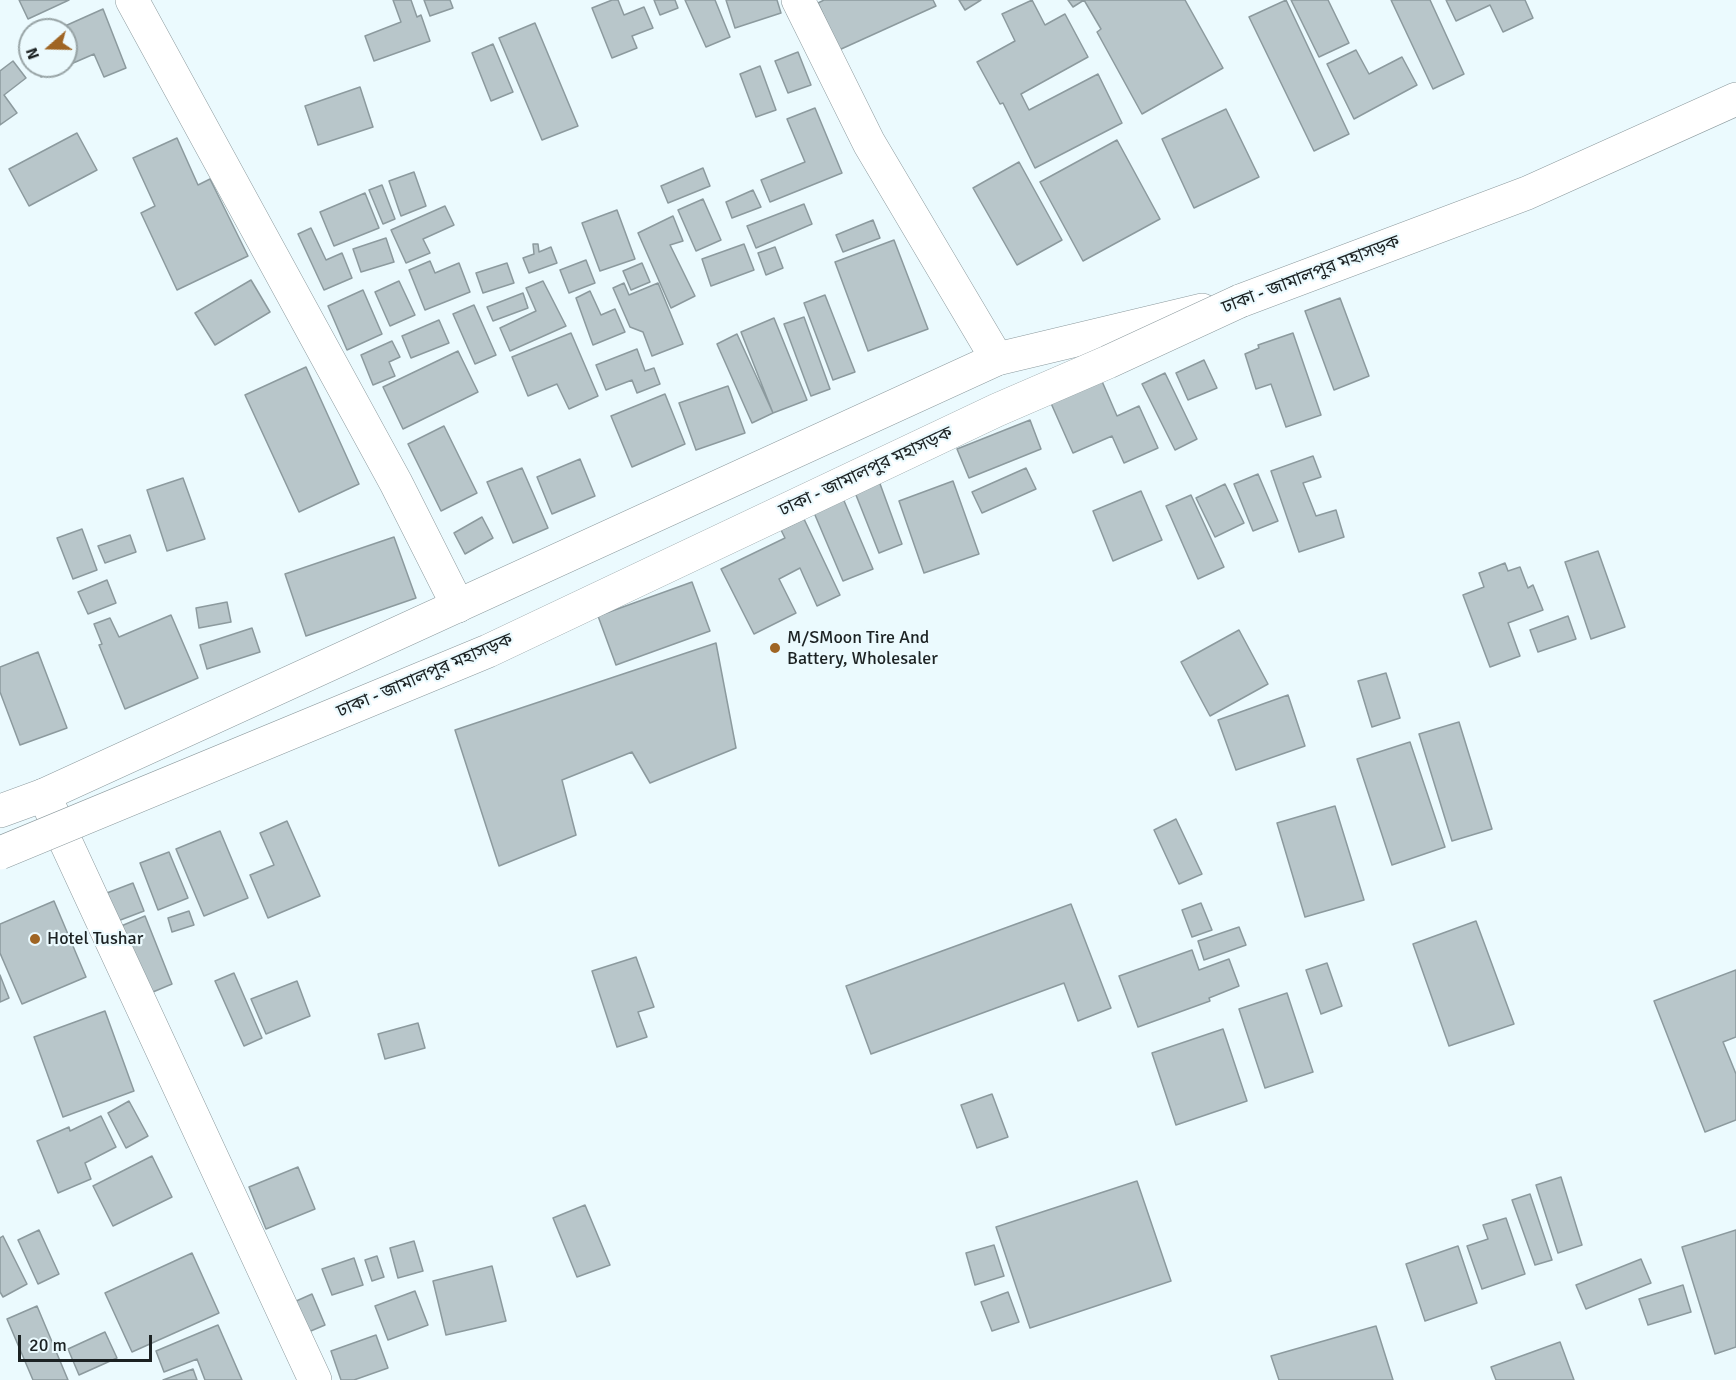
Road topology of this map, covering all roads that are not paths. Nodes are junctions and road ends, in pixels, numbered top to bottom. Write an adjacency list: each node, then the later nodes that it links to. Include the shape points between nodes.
1 (132, 0): 6 (main road, via 396,483)
2 (798, 0): 5 (main road, via 869,143)
3 (1736, 99): 4 (main road, ঢাকা - জামালপুর মহাসড়ক, via 1527,193)
4 (1240, 301): 5 (main road); 9 (main road, ঢাকা - জামালপুর মহাসড়ক, bridge, via 997,410 488,651)
5 (997, 359): 6 (main road)
6 (458, 606): 7 (main road)
7 (44, 795): 8 (main road); 10 (main road)
8 (0, 811)
9 (0, 853)
10 (315, 1380)

